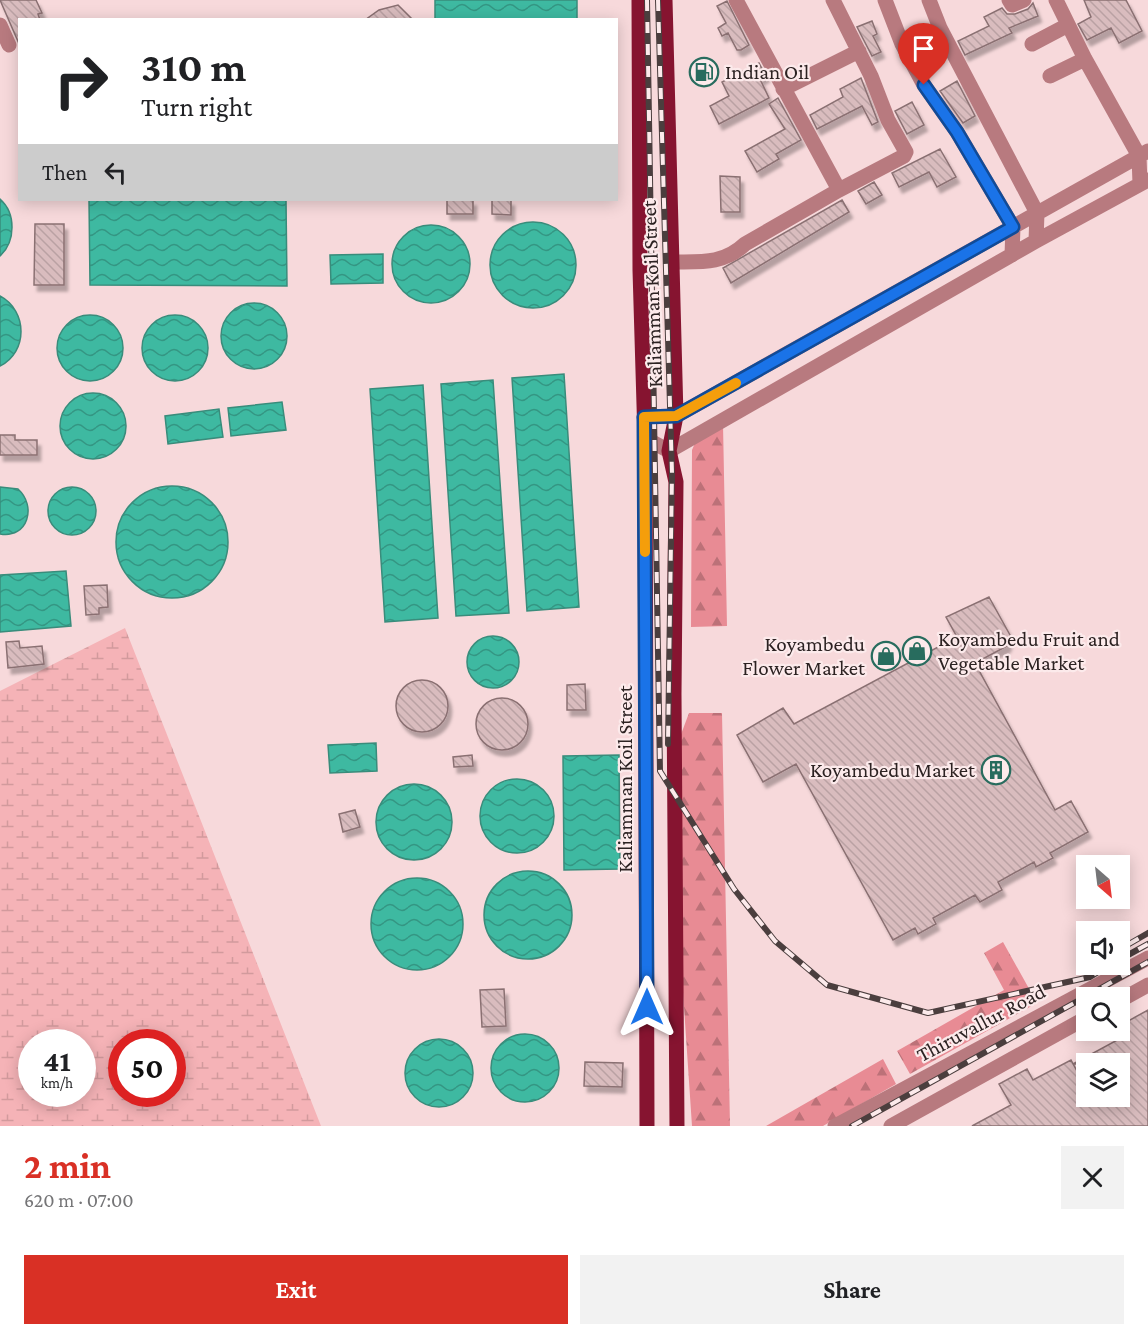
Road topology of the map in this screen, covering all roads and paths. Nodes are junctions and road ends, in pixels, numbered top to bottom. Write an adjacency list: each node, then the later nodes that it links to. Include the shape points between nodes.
1 (639, 0): 27 (main road, Kaliamman Koil Street)
2 (665, 0): 25 (main road, Kaliamman Koil Street)
3 (736, 0): 17 (street)
4 (833, 0): 14 (street)
5 (885, 0): 22 (street, via 924,85 957,132)
6 (928, 0): 21 (street)
7 (1009, 0): 8 (street, via 1012,5)
8 (1024, 0)
9 (1056, 0): 11 (street)
10 (0, 25): 13 (street)
11 (1068, 25): 12 (street); 15 (street)
12 (1032, 44)
13 (9, 45)
14 (859, 51): 17 (street); 20 (street, via 906,152)
15 (1084, 59): 16 (street); 18 (street)
16 (1050, 76)
17 (783, 89): 20 (street)
18 (1144, 153): 19 (street); 21 (street)
19 (1144, 182): 23 (street)
20 (839, 190): 25 (street, via 736,252 712,262)
21 (1037, 213): 22 (street); 23 (street)
22 (1013, 227): 24 (street); 26 (street)
23 (1036, 241): 24 (street)
24 (1012, 255): 29 (street)
25 (674, 262): 26 (main road, Kaliamman Koil Street)
26 (676, 416): 27 (street); 29 (main road, Kaliamman Koil Street)
27 (644, 417): 28 (main road, Kaliamman Koil Street)
28 (645, 438): 29 (street); 34 (main road, Kaliamman Koil Street)
29 (669, 451): 35 (main road, Kaliamman Koil Street, via 676,482)
30 (1148, 958): 36 (street, Thiruvallur Road)
31 (1148, 985): 32 (street)
32 (1130, 995)
33 (1076, 1024): 37 (street)
34 (647, 1126)
35 (677, 1126)
36 (835, 1126)
37 (891, 1126)

